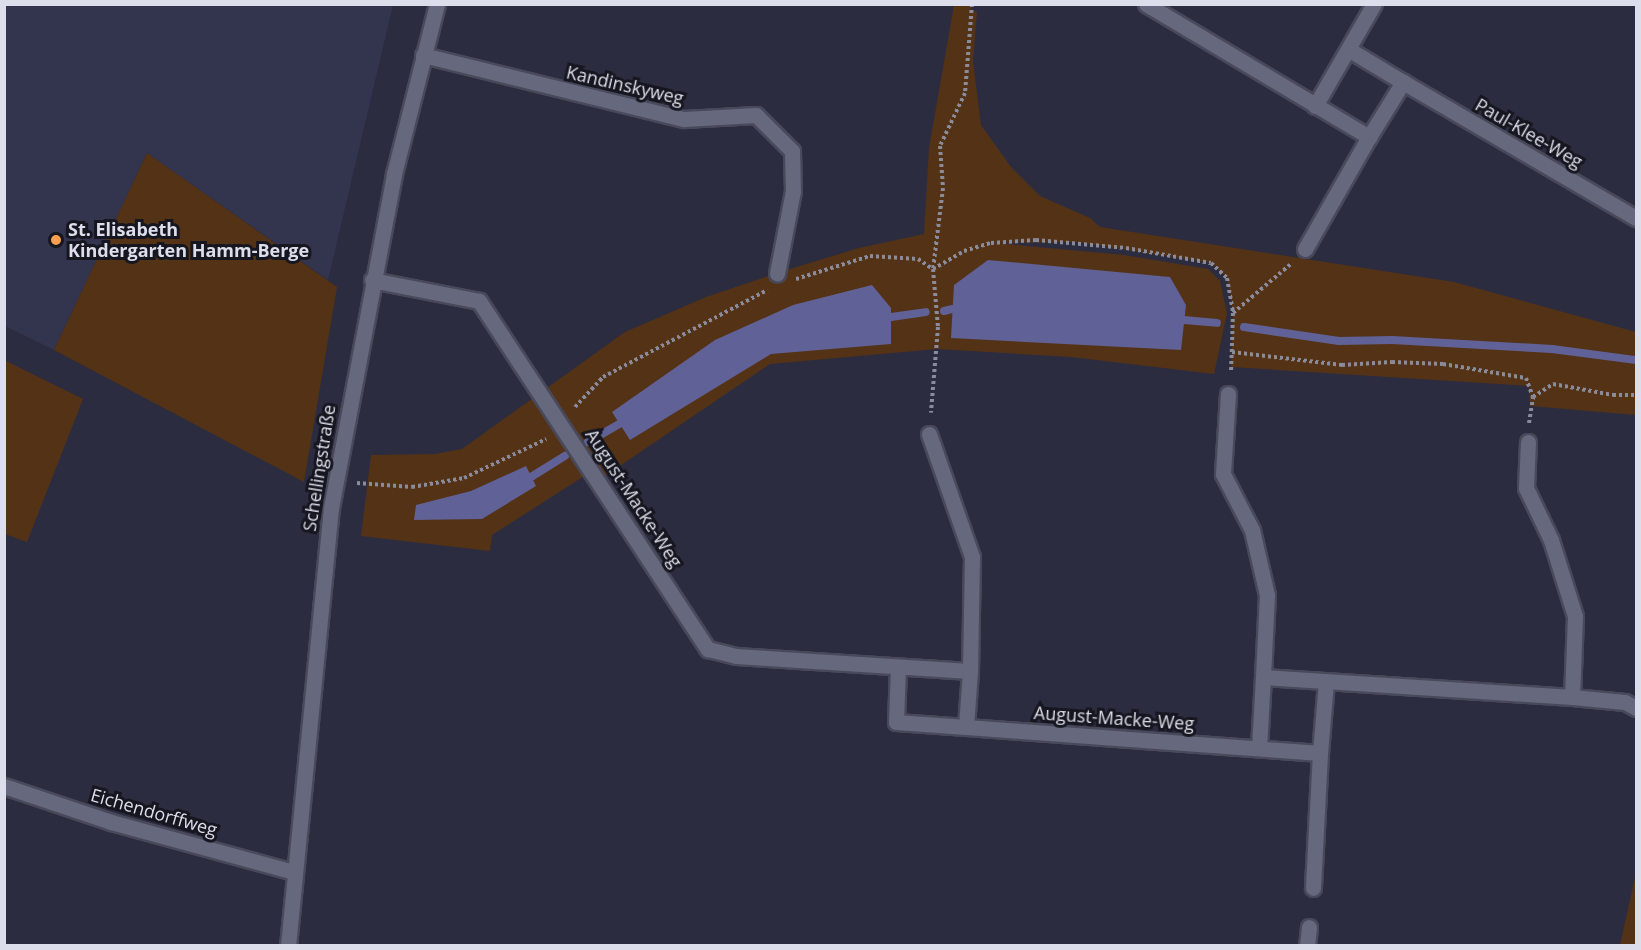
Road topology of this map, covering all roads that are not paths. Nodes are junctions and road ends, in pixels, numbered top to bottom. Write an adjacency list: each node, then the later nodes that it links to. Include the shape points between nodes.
1 (437, 4): 5 (street, Schellingstraße)
2 (1146, 4): 7 (street)
3 (1374, 4): 4 (street)
4 (1348, 49): 6 (street, Paul-Klee-Weg); 7 (street)
5 (423, 55): 11 (street, Schellingstraße); 12 (street, Kandinskyweg, via 684,119 756,115 792,151 793,191)
6 (1402, 82): 8 (street); 9 (street, Paul-Klee-Weg)
7 (1315, 106): 8 (street)
8 (1369, 137): 10 (street)
9 (1636, 218)
10 (1305, 249)
11 (372, 280): 16 (street, August-Macke-Weg, via 479,301 708,649 736,656); 26 (street, Schellingstraße, via 320,592)
12 (781, 280)
13 (1228, 394): 18 (street, via 1223,474 1252,530 1267,595)
14 (929, 434): 17 (street, via 972,557)
15 (1528, 442): 20 (street, via 1526,488 1551,540 1575,616)
16 (898, 667): 17 (street, August-Macke-Weg); 22 (street, August-Macke-Weg, via 896,722)
17 (970, 671): 22 (street)
18 (1263, 677): 19 (street); 23 (street)
19 (1326, 681): 20 (street); 24 (street)
20 (1572, 697): 21 (street, via 1625,702)
21 (1636, 708)
22 (966, 727): 23 (street, August-Macke-Weg)
23 (1259, 748): 24 (street, August-Macke-Weg)
24 (1320, 753): 27 (street)
25 (4, 786): 26 (street, Eichendorffweg, via 111,822)
26 (294, 872): 29 (street, Schellingstraße)
27 (1313, 888)
28 (1309, 927): 30 (street)
29 (288, 945)
30 (1307, 945)

